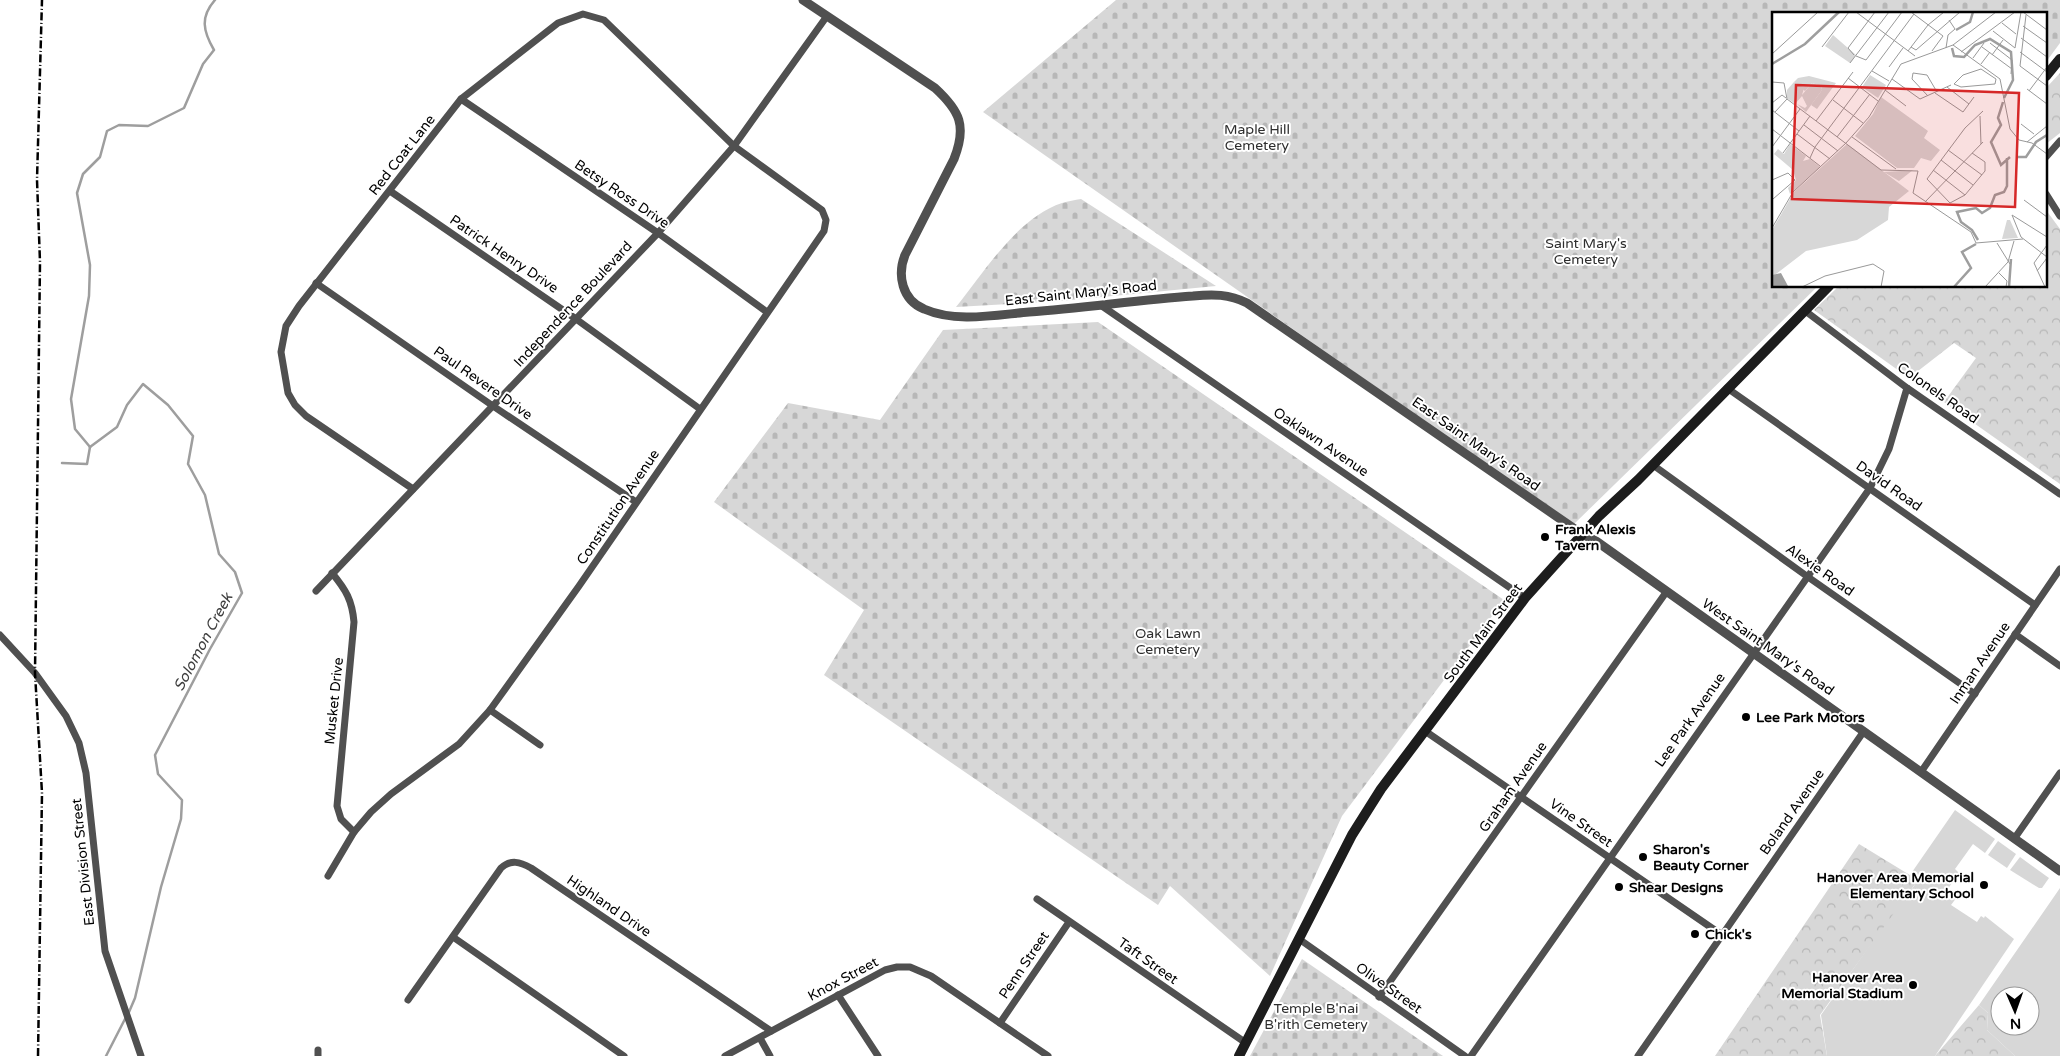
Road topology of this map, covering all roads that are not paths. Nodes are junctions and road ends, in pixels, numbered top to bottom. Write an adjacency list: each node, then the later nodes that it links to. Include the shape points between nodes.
1 (804, 0): 2 (street, East Saint Mary's Road)
2 (827, 16): 7 (street, Independence Boulevard); 15 (street, East Saint Mary's Road, via 935,88 960,117 959,146 954,159 900,268 908,299 922,309 944,316)
3 (2060, 59): 4 (main road)
4 (2048, 74)
5 (461, 99): 7 (street, Red Coat Lane, via 558,23 582,14 604,20); 9 (street, Red Coat Lane); 12 (street, Betsy Ross Drive)
6 (2060, 141): 8 (street)
7 (734, 146): 12 (street, Independence Boulevard); 17 (street, Constitution Avenue, via 822,210 826,220 824,231)
8 (2048, 155)
9 (390, 191): 13 (street, Red Coat Lane); 18 (street, Patrick Henry Drive)
10 (2048, 197): 11 (street)
11 (2060, 216)
12 (658, 232): 17 (street, Betsy Ross Drive); 18 (street, Independence Boulevard)
13 (316, 283): 21 (street, Paul Revere Drive); 25 (street, Red Coat Lane, via 286,326 282,338 281,352 288,393 306,416)
14 (1827, 288): 16 (main road, South Main Street)
15 (1102, 306): 28 (street, East Saint Mary's Road, via 1214,294 1238,298); 34 (street, Oaklawn Avenue)
16 (1804, 310): 19 (main road, South Main Street); 20 (street, Colonels Road)
17 (768, 312): 22 (street, Constitution Avenue)
18 (576, 318): 21 (street, Independence Boulevard); 22 (street, Patrick Henry Drive)
19 (1727, 388): 23 (main road, South Main Street); 24 (street, David Road)
20 (1907, 388): 24 (street, Lee Park Avenue, via 1898,422); 26 (street, Colonels Road)
21 (493, 406): 25 (street, Independence Boulevard); 27 (street, Paul Revere Drive)
22 (700, 409): 27 (street, Constitution Avenue)
23 (1653, 465): 28 (main road, South Main Street); 31 (street, Alexie Road)
24 (1870, 488): 31 (street, Lee Park Avenue); 35 (street, David Road)
25 (413, 489): 30 (street, Independence Boulevard)
26 (2060, 494)
27 (636, 502): 41 (street, Constitution Avenue)
28 (1582, 534): 33 (street, West Saint Mary's Road); 34 (main road, South Main Street)
29 (2060, 569): 35 (street, Inman Avenue)
30 (332, 573): 32 (street, Independence Boulevard); 48 (street, Musket Drive, via 352,604 354,622 337,806 341,819)
31 (1808, 577): 38 (street, Lee Park Avenue); 40 (street, Alexie Road)
32 (316, 591)
33 (1666, 591): 38 (street, West Saint Mary's Road); 47 (street, Graham Avenue)
34 (1525, 598): 42 (main road, South Main Street)
35 (2035, 605): 36 (street, Inman Avenue)
36 (2015, 634): 39 (street); 40 (street, Inman Avenue)
37 (0, 635): 65 (street, East Division Street, via 35,673 66,716 79,743 86,773 105,951)
38 (1752, 654): 43 (street, West Saint Mary's Road); 50 (street, Lee Park Avenue)
39 (2060, 666)
40 (1975, 694): 45 (street, Inman Avenue)
41 (490, 710): 44 (street); 48 (street, Constitution Avenue, via 459,744 391,794)
42 (1425, 731): 47 (street, Vine Street); 57 (main road, South Main Street, via 1381,789 1352,835)
43 (1864, 731): 45 (street, West Saint Mary's Road); 55 (street, Boland Avenue)
44 (540, 745)
45 (1921, 772): 49 (street, West Saint Mary's Road)
46 (2060, 773): 49 (street)
47 (1522, 797): 50 (street, Vine Street); 59 (street, Graham Avenue)
48 (354, 832): 52 (street, Constitution Avenue)
49 (2014, 839): 51 (street, West Saint Mary's Road)
50 (1610, 858): 55 (street, Vine Street); 73 (street, Lee Park Avenue)
51 (2060, 871)
52 (328, 876)
53 (1037, 899): 54 (street, Taft Street)
54 (1069, 922): 61 (street, Penn Street); 64 (street, Taft Street)
55 (1722, 935): 74 (street, Boland Avenue)
56 (453, 937): 60 (street, Highland Drive); 62 (street, Highland Drive, via 501,868 507,863 521,863); 66 (street)
57 (1299, 939): 59 (street, Olive Street); 64 (main road, South Main Street)
58 (838, 995): 61 (street, Knox Street, via 885,970 910,967 931,976); 62 (street, Knox Street); 69 (street)
59 (1379, 997): 72 (street, Olive Street)
60 (408, 1000)
61 (1000, 1024): 70 (street, Knox Street)
62 (771, 1032): 63 (street, Knox Street)
63 (760, 1038): 67 (street, Knox Street); 68 (street)
64 (1246, 1043): 71 (main road, South Main Street)
65 (141, 1056)
66 (624, 1056)
67 (725, 1056)
68 (770, 1056)
69 (878, 1056)
70 (1048, 1056)
71 (1239, 1056)
72 (1465, 1056)
73 (1472, 1056)
74 (1638, 1056)

